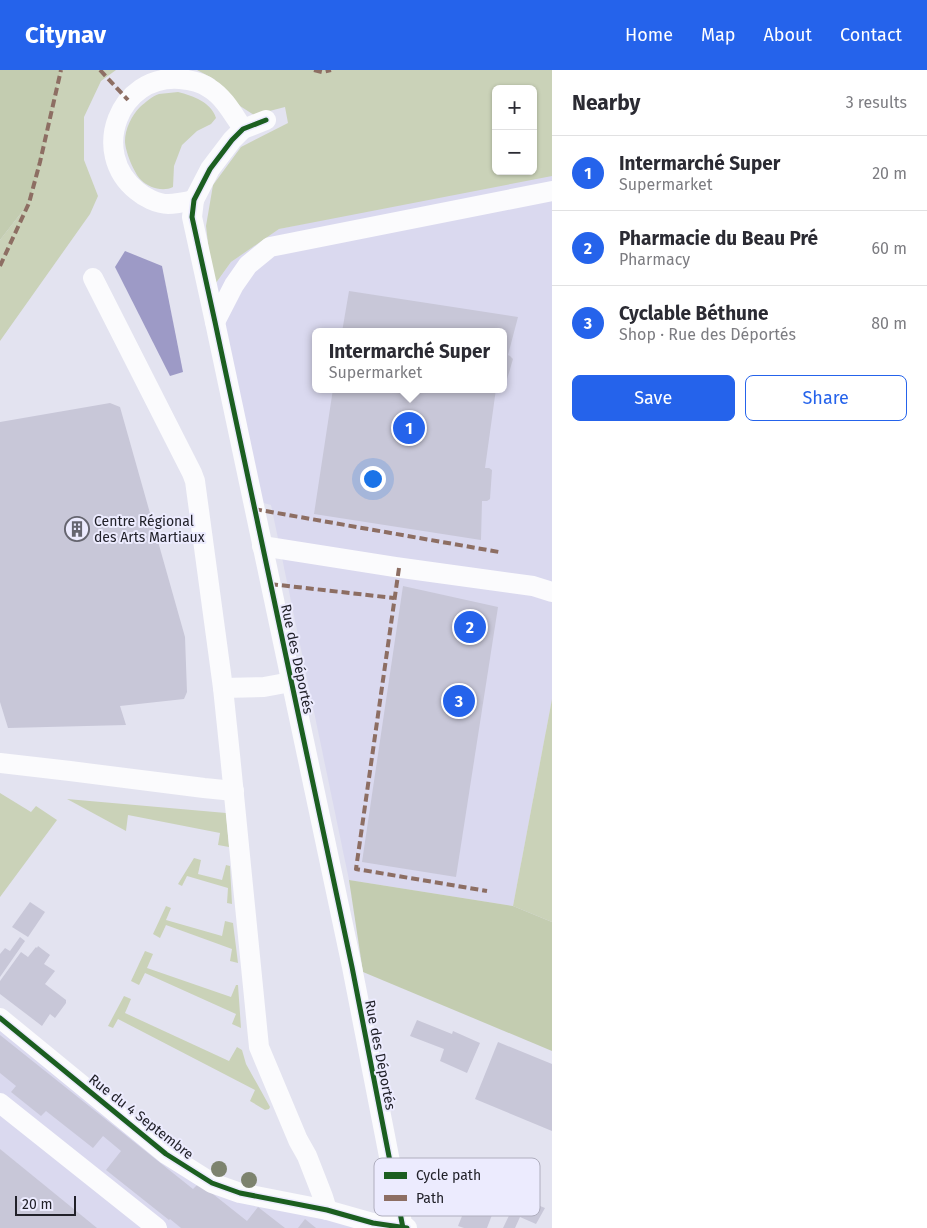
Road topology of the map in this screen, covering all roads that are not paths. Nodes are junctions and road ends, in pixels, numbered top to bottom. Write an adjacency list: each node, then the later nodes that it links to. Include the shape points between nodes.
1 (266, 120): 2 (street, Rue des Déportés)
2 (242, 129): 4 (street, Rue des Déportés, via 210,169); 4 (street, via 225,102 209,88 191,80 171,78 151,83 134,94 121,109 114,128 113,148 118,167 128,184 145,198 166,204)
3 (552, 191): 6 (street, via 270,247 248,265)
4 (194, 200): 6 (street, Rue des Déportés, via 192,217)
5 (93, 278): 10 (street, via 195,481)
6 (215, 322): 7 (street, Rue des Déportés)
7 (262, 546): 8 (street, via 533,586); 9 (street, Rue des Déportés)
8 (552, 592)
9 (291, 682): 10 (street); 15 (street, Rue des Déportés)
10 (223, 688): 12 (street)
11 (0, 763): 12 (street)
12 (234, 790): 16 (street, via 259,1048)
13 (0, 1018): 16 (street, Rue du 4 Septembre, via 166,1154 212,1183 240,1193)
14 (0, 1103): 17 (street)
15 (389, 1158)
16 (327, 1210): 18 (street, Rue du 4 Septembre)
17 (157, 1228)
18 (402, 1228): 19 (street)
19 (407, 1228)

